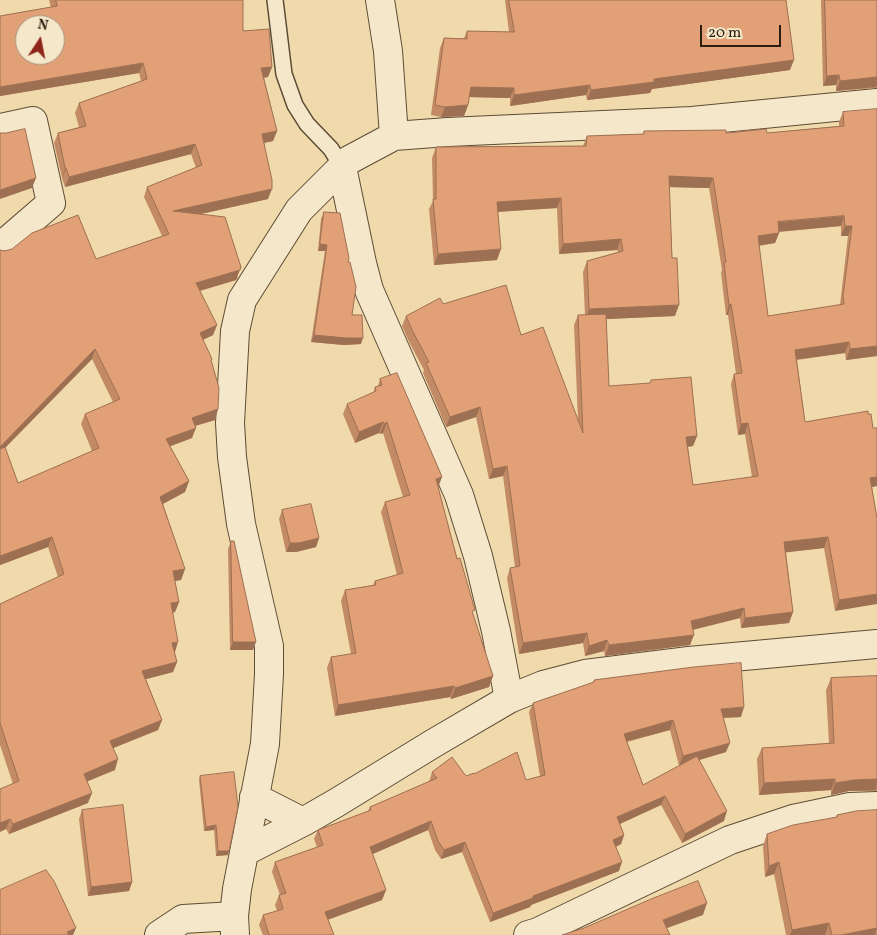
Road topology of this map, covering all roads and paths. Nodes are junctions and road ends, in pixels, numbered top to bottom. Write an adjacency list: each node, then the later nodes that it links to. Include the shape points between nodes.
1 (275, 0): 6 (lane, via 284,74 295,106)
2 (380, 0): 5 (street, via 388,51)
3 (877, 103): 5 (street, via 692,121)
4 (0, 128): 7 (street, via 34,121 51,203)
5 (394, 136): 6 (street, via 348,160)
6 (342, 167): 9 (street, via 369,290 459,495 478,556); 10 (street, via 299,210 242,300 235,331 230,423 232,457 242,524 269,646 265,744)
7 (0, 246)
8 (877, 644): 9 (street, via 584,674 543,685)
9 (509, 699): 12 (street)
10 (254, 797): 12 (street); 13 (street)
11 (877, 806): 16 (street, via 850,807 794,819 730,840)
12 (303, 822): 13 (street)
13 (244, 852): 14 (street)
14 (235, 925): 15 (street, via 183,919)
15 (159, 935)
16 (528, 935)

